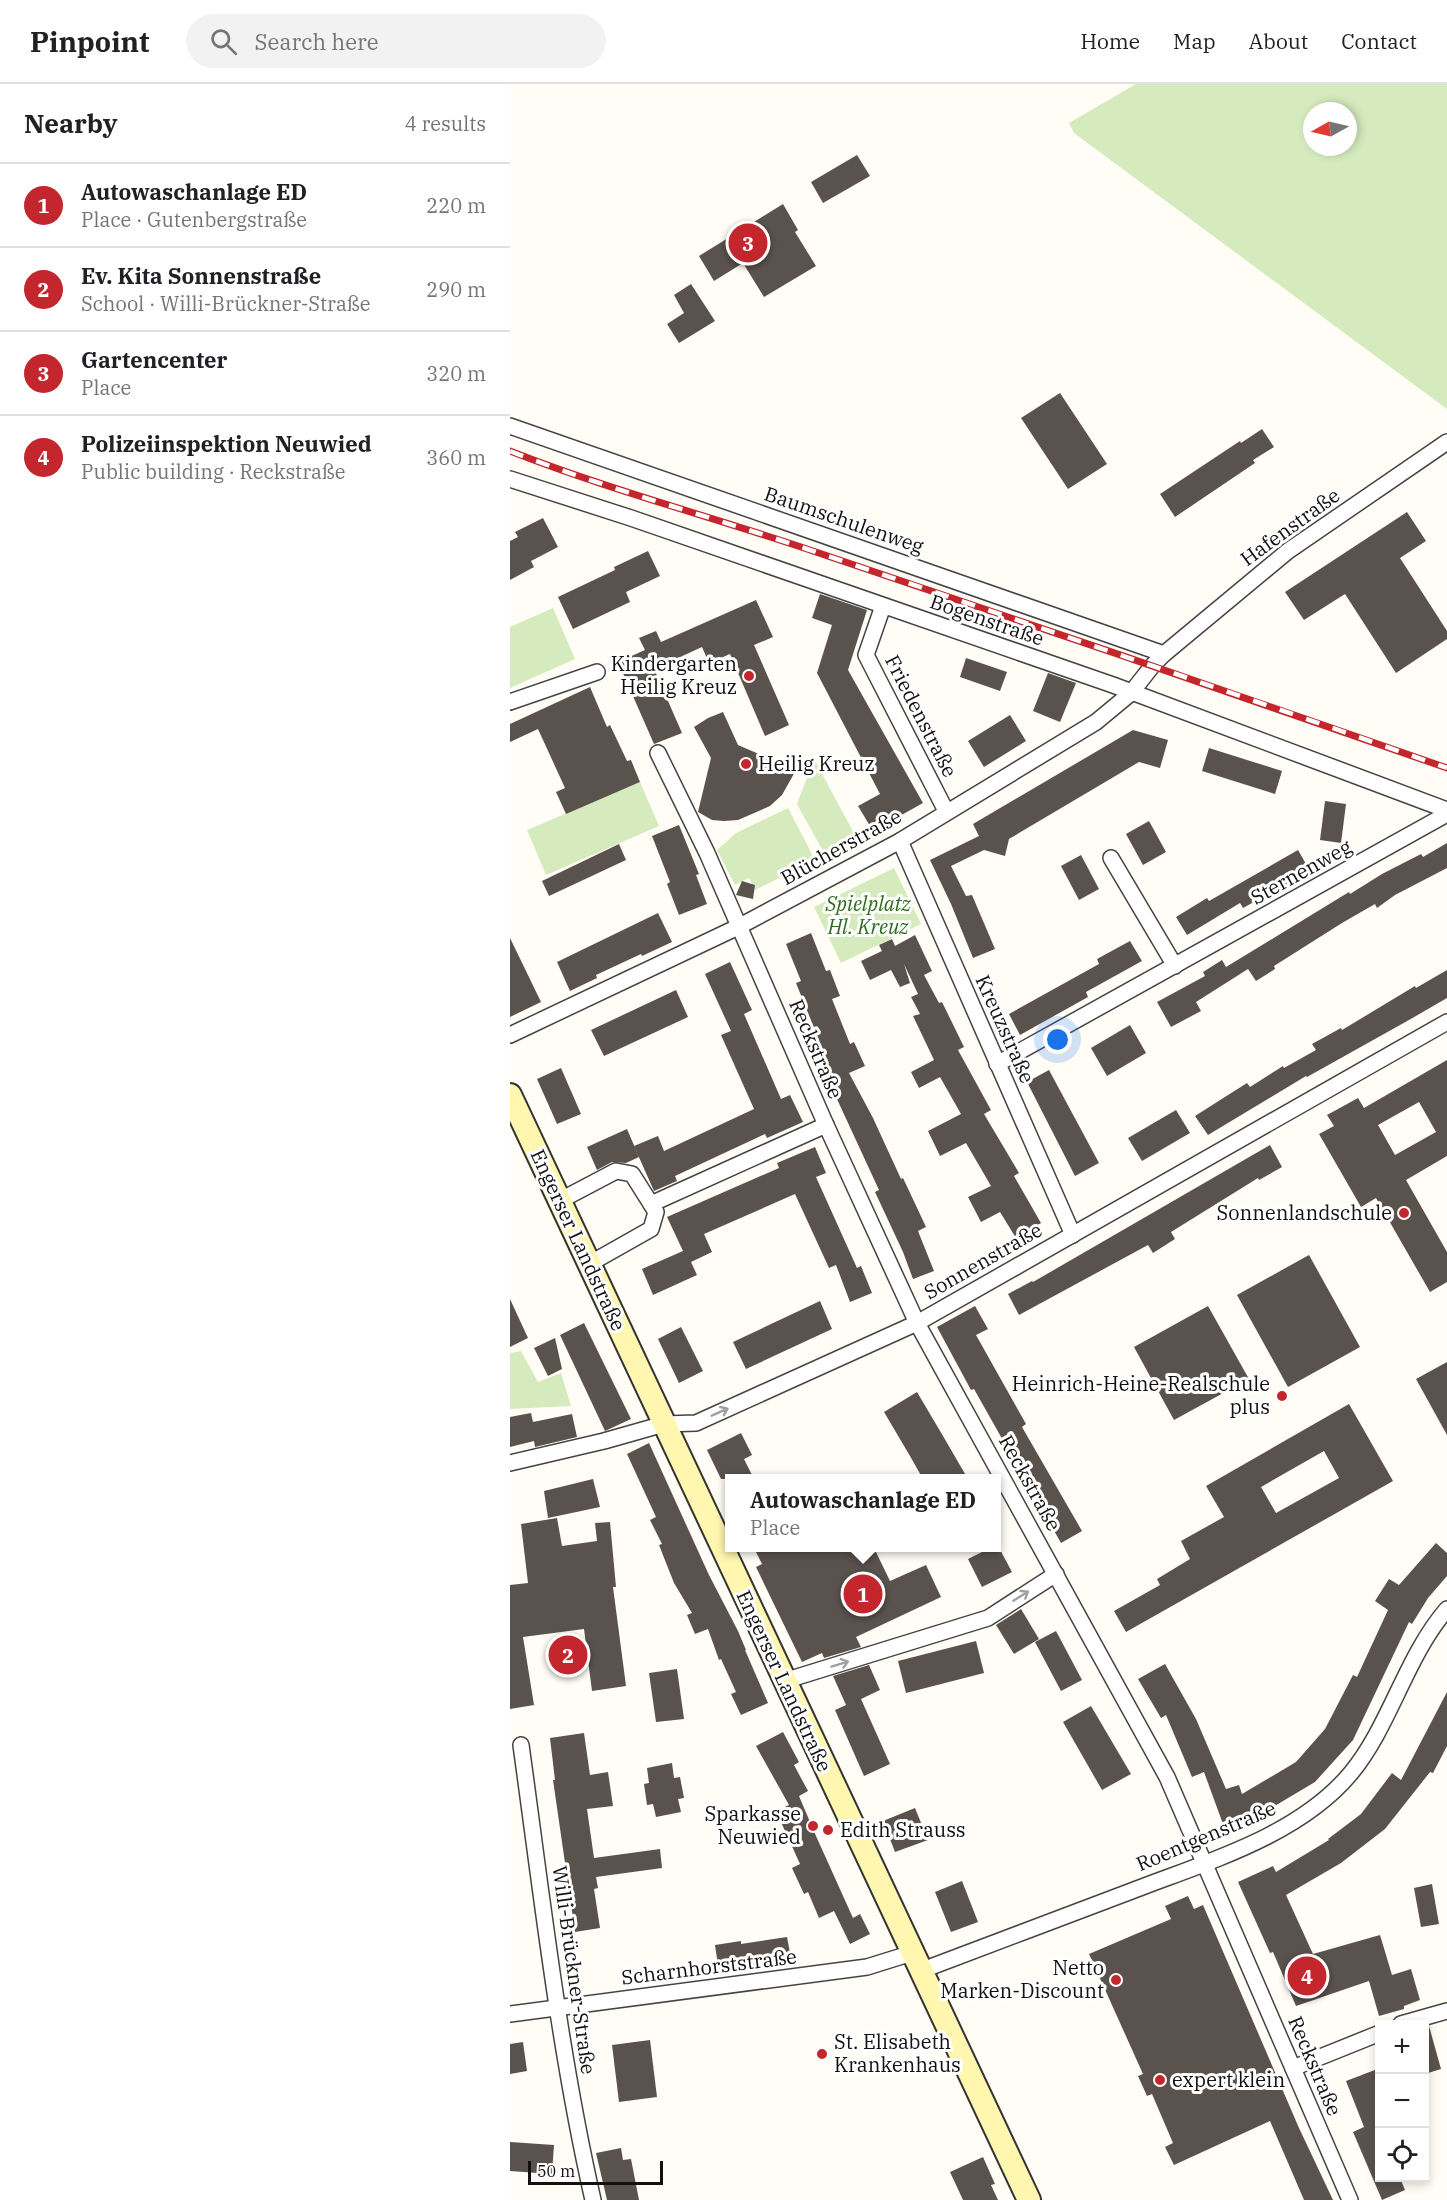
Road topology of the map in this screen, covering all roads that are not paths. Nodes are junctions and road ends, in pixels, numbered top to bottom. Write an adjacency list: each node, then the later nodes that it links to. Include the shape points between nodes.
1 (510, 426): 5 (street, Baumschulenweg)
2 (1447, 442): 5 (street, Hafenstraße, via 1288,552)
3 (510, 479): 4 (street, Bogenstraße)
4 (883, 606): 7 (street, Bogenstraße); 10 (street, Friedenstraße, via 866,655)
5 (1164, 654): 7 (street, Blücherstraße)
6 (597, 672): 8 (street)
7 (1131, 693): 10 (street, Blücherstraße, via 1096,722); 11 (street, Bogenstraße)
8 (510, 702)
9 (658, 753): 14 (street, Reckstraße)
10 (946, 811): 12 (street, Blücherstraße)
11 (1447, 812): 15 (street, Sternenweg)
12 (900, 841): 14 (street, Blücherstraße); 18 (street, Kreuzstraße)
13 (1111, 858): 15 (street)
14 (740, 926): 17 (street, Blücherstraße); 20 (street, Reckstraße)
15 (1175, 966): 18 (street, Sternenweg)
16 (1447, 1022): 23 (street, Sonnenstraße)
17 (510, 1035)
18 (997, 1064): 23 (street, Kreuzstraße)
19 (510, 1095): 21 (main road, Engerser Landstraße)
20 (826, 1125): 22 (street); 25 (street, Reckstraße)
21 (559, 1201): 22 (street, via 616,1171 632,1174); 24 (main road, Engerser Landstraße)
22 (651, 1204): 24 (street, via 656,1212 651,1229)
23 (1073, 1234): 25 (street, Sonnenstraße)
24 (589, 1263): 26 (main road, Engerser Landstraße)
25 (917, 1323): 26 (street, Sonnenstraße, one-way to 25, via 696,1423); 28 (street, Reckstraße)
26 (664, 1424): 27 (street, Sonnenstraße); 32 (main road, Engerser Landstraße)
27 (510, 1463)
28 (1001, 1474)
29 (1001, 1475): 30 (street, Reckstraße)
30 (1056, 1574): 32 (street, one-way to 30, via 988,1617); 34 (street, Reckstraße, via 1157,1756)
31 (1447, 1609): 34 (street, Roentgenstraße, via 1421,1648 1381,1729 1335,1790 1283,1828)
32 (784, 1681): 35 (main road, Engerser Landstraße)
33 (521, 1744): 36 (street, Willi-Brückner-Straße)
34 (1203, 1863): 35 (street, Roentgenstraße); 41 (street, Reckstraße)
35 (916, 1962): 36 (street, Scharnhorststraße); 43 (main road, Engerser Landstraße)
36 (556, 2007): 38 (street, Scharnhorststraße); 42 (street, Willi-Brückner-Straße)
37 (1447, 2011): 39 (street)
38 (510, 2014)
39 (1417, 2020)
40 (1375, 2035): 41 (street)
41 (1293, 2068): 44 (street, Reckstraße)
42 (593, 2200)
43 (1029, 2200)
44 (1350, 2200)

